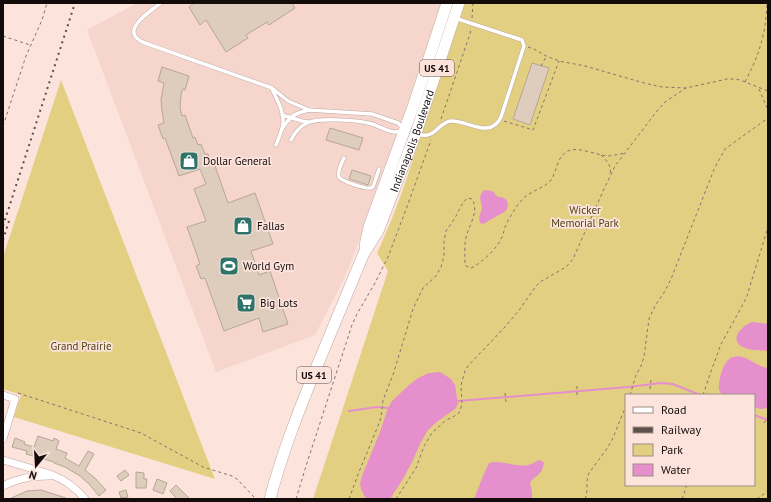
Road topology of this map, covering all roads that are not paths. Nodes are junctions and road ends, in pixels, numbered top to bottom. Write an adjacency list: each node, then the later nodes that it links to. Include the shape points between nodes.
1 (161, 3): 5 (lane, via 134,27 136,39)
2 (447, 3): 11 (highway, Indianapolis Boulevard / US 41)
3 (459, 3): 4 (highway, Indianapolis Boulevard / US 41)
4 (454, 18): 11 (highway, Indianapolis Boulevard / US 41); 11 (lane, via 522,40 524,46 500,119 493,127 483,128 448,121 430,135)
5 (272, 88): 6 (lane, via 288,101); 7 (lane)
6 (309, 110): 8 (lane); 11 (lane, via 372,114 398,123)
7 (282, 115): 8 (lane); 10 (lane)
8 (290, 118): 9 (lane); 10 (lane)
9 (310, 122): 11 (lane, via 354,120 396,132); 12 (lane, via 299,129)
10 (282, 129): 13 (lane)
11 (410, 132): 22 (highway, Indianapolis Boulevard / US 41, via 378,230 364,253 290,434)
12 (290, 140)
13 (276, 145)
14 (344, 158): 15 (lane, via 339,172 340,178 365,188 373,187)
15 (379, 169)
16 (3, 395): 17 (street, via 15,399)
17 (3, 439)
18 (3, 460): 19 (street)
19 (55, 476): 20 (street, via 21,478); 21 (street, via 69,484)
20 (3, 486)
21 (85, 499)
22 (270, 499)

